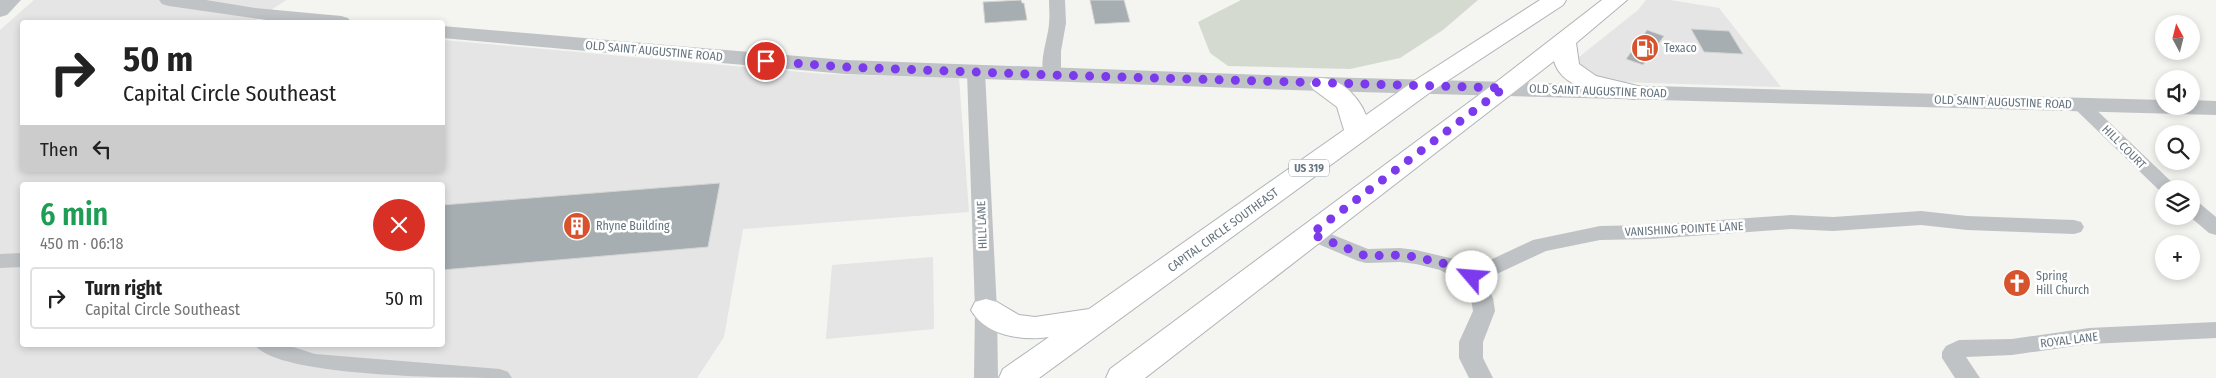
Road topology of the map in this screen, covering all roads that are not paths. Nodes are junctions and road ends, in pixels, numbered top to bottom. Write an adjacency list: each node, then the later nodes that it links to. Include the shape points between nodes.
1 (11, 0): 6 (street)
2 (169, 0): 7 (street, via 255,14)
3 (1058, 0): 11 (street)
4 (1555, 0): 13 (main road, CAPITAL CIRCLE SOUTHEAST / US 319)
5 (1616, 0): 9 (main road)
6 (0, 11)
7 (320, 20)
8 (445, 32): 10 (street, OLD SAINT AUGUSTINE ROAD, via 845,67)
9 (1564, 41): 14 (main road); 15 (main road, via 1567,66 1576,74 1596,84)
10 (976, 72): 11 (street, OLD SAINT AUGUSTINE ROAD); 27 (street, HILL LANE)
11 (1052, 75): 12 (street, OLD SAINT AUGUSTINE ROAD)
12 (1322, 84): 13 (street, OLD SAINT AUGUSTINE ROAD); 18 (main road, via 1351,105)
13 (1423, 86): 14 (street, OLD SAINT AUGUSTINE ROAD); 18 (main road, CAPITAL CIRCLE SOUTHEAST / US 319)
14 (1504, 88): 15 (street, OLD SAINT AUGUSTINE ROAD); 23 (main road)
15 (1633, 92): 16 (street, OLD SAINT AUGUSTINE ROAD)
16 (2080, 104): 17 (street, OLD SAINT AUGUSTINE ROAD); 19 (street, HILL COURT)
17 (2216, 108)
18 (1358, 133): 28 (main road, CAPITAL CIRCLE SOUTHEAST / US 319)
19 (2159, 180)
20 (2200, 215): 22 (street)
21 (2074, 227): 26 (street, VANISHING POINTE LANE, via 1922,218 1600,233 1540,244)
22 (2216, 228)
23 (1311, 234): 26 (street, via 1366,256 1416,257 1446,264); 34 (main road)
24 (20, 260): 25 (street)
25 (0, 262)
26 (1472, 277): 35 (street, via 1484,311 1471,348 1471,358)
27 (986, 310): 28 (main road, via 1012,326 1035,328); 32 (street, HILL LANE)
28 (1097, 320): 33 (main road, CAPITAL CIRCLE SOUTHEAST / US 319)
29 (2216, 330): 36 (street, ROYAL LANE, via 2090,336 2012,347 1959,349 1954,352 1954,358)
30 (271, 347): 31 (street, via 314,363)
31 (500, 378)
32 (986, 378)
33 (1015, 378)
34 (1122, 378)
35 (1481, 378)
36 (1968, 378)

